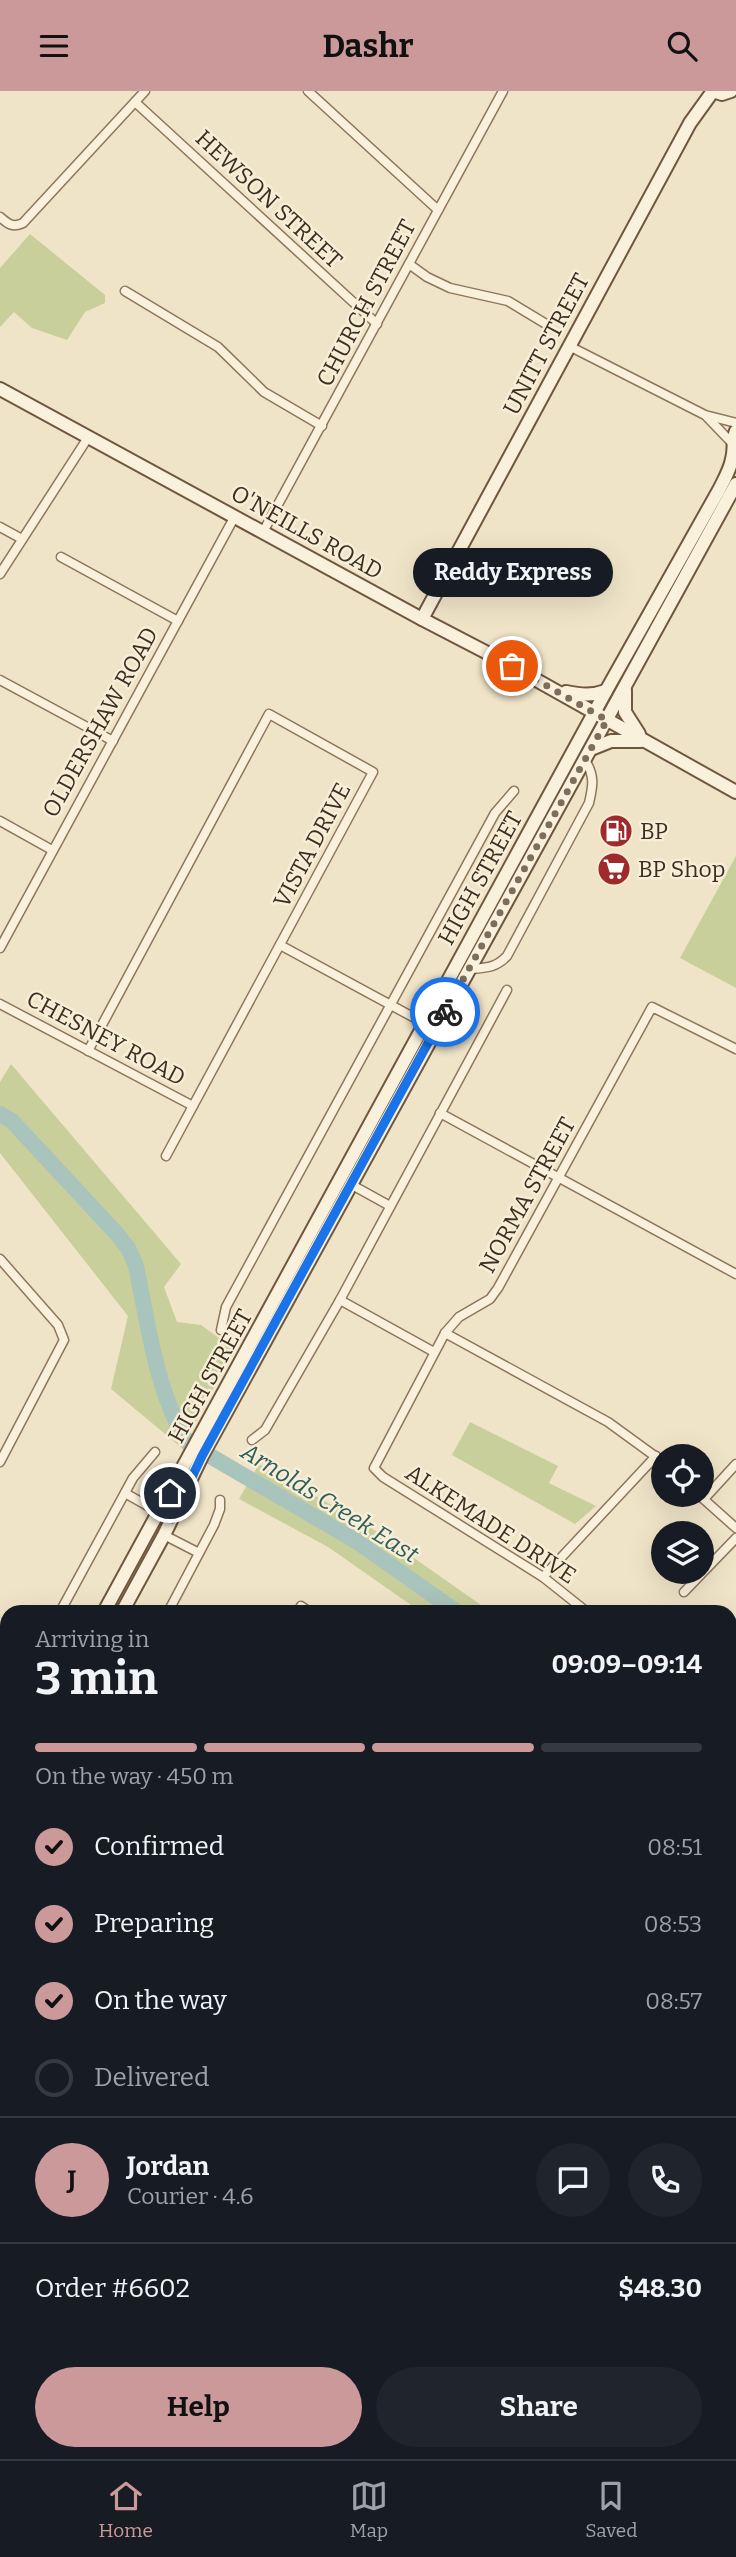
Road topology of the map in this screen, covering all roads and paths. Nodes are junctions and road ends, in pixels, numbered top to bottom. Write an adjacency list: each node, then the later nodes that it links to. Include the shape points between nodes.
1 (145, 91): 6 (street)
2 (308, 91): 7 (street)
3 (713, 91): 4 (main road); 13 (main road, UNITT STREET, via 690,123)
4 (731, 91)
5 (499, 93): 7 (street, CHURCH STREET)
6 (135, 102): 8 (street, via 23,223 11,226); 11 (street, HEWSON STREET)
7 (438, 211): 9 (street, CHURCH STREET)
8 (0, 217)
9 (409, 264): 11 (street, CHURCH STREET); 12 (street, via 450,288 508,301)
10 (125, 291): 17 (street, via 218,347 264,392)
11 (377, 324): 17 (street, CHURCH STREET)
12 (546, 324)
13 (569, 346): 15 (street); 27 (main road, UNITT STREET)
14 (0, 389): 18 (main road, O'NEILLS ROAD)
15 (705, 415): 16 (street); 19 (street)
16 (736, 423)
17 (321, 426): 23 (street, CHURCH STREET)
18 (89, 436): 21 (main road, O'NEILLS ROAD); 24 (street)
19 (735, 442): 32 (main road, HIGH STREET, via 719,490)
20 (736, 484): 30 (main road, HIGH STREET)
21 (235, 516): 23 (main road, O'NEILLS ROAD); 28 (street, OLDERSHAW ROAD)
22 (0, 527): 24 (street)
23 (263, 532): 27 (main road, O'NEILLS ROAD)
24 (22, 539): 26 (street)
25 (61, 557): 28 (street)
26 (0, 573)
27 (422, 619): 31 (main road, O'NEILLS ROAD)
28 (178, 621): 35 (street, OLDERSHAW ROAD)
29 (0, 680): 35 (street)
30 (627, 680): 34 (main road, HIGH STREET); 36 (main road, via 625,712)
31 (549, 687): 32 (main road, via 579,695); 33 (main road, O'NEILLS ROAD)
32 (606, 691): 33 (main road, HIGH STREET)
33 (594, 713): 34 (main road, O'NEILLS ROAD); 48 (main road, HIGH STREET)
34 (607, 720): 36 (main road, O'NEILLS ROAD); 37 (main road, HIGH STREET)
35 (113, 741): 41 (street, OLDERSHAW ROAD)
36 (645, 741): 37 (main road, via 617,740); 39 (main road, O'NEILLS ROAD)
37 (588, 755): 44 (main road, HIGH STREET); 44 (street, HIGH STREET, via 593,784 589,803 507,956 488,968)
38 (514, 791): 47 (street, HIGH STREET, via 495,813)
39 (736, 792)
40 (0, 821): 41 (street)
41 (52, 850): 43 (street, OLDERSHAW ROAD)
42 (279, 945): 47 (street); 50 (street, VISTA DRIVE, via 373,772 269,714); 51 (street, VISTA DRIVE)
43 (0, 948)
44 (470, 969): 48 (main road, HIGH STREET)
45 (507, 990): 52 (street)
46 (0, 1004): 50 (street, CHESNEY ROAD)
47 (389, 1005): 48 (street); 60 (street, HIGH STREET, via 226,1307)
48 (429, 1027): 55 (main road, HIGH STREET)
49 (736, 1049): 54 (street, NORMA STREET, via 652,1007)
50 (88, 1051): 51 (street, CHESNEY ROAD)
51 (193, 1106): 53 (street, VISTA DRIVE)
52 (440, 1113): 54 (street); 56 (street)
53 (166, 1156)
54 (558, 1177): 58 (street); 61 (street, NORMA STREET, via 498,1288 459,1317)
55 (346, 1183): 56 (street); 66 (main road, HIGH STREET)
56 (390, 1206): 59 (street)
57 (0, 1259): 68 (street, via 58,1325 64,1340)
58 (736, 1273)
59 (340, 1300): 62 (street); 63 (street, via 265,1430)
60 (221, 1330)
61 (446, 1333): 62 (street, NORMA STREET); 65 (street, via 608,1422)
62 (434, 1352): 70 (street, NORMA STREET)
63 (252, 1440)
64 (155, 1452): 72 (street, HIGH STREET)
65 (651, 1452)
66 (197, 1454): 75 (main road, HIGH STREET); 76 (main road, HIGH STREET)
67 (651, 1461): 82 (street)
68 (0, 1462)
69 (736, 1464): 71 (street)
70 (374, 1468): 82 (street, ALKEMADE DRIVE)
71 (714, 1485)
72 (125, 1493): 75 (street); 84 (street, HIGH STREET)
73 (220, 1500): 81 (street, via 218,1516)
74 (712, 1507): 78 (street)
75 (160, 1513): 76 (main road); 77 (main road, HIGH STREET)
76 (172, 1519): 79 (main road, HIGH STREET)
77 (151, 1528): 79 (main road); 85 (main road, HIGH STREET)
78 (736, 1528)
79 (164, 1535): 81 (street); 86 (main road, HIGH STREET)
80 (736, 1538): 83 (street)
81 (199, 1553): 87 (street)
82 (543, 1577): 88 (street, ALKEMADE DRIVE)
83 (684, 1592)
84 (64, 1605)
85 (108, 1605)
86 (126, 1605)
87 (171, 1605)
88 (578, 1605)

